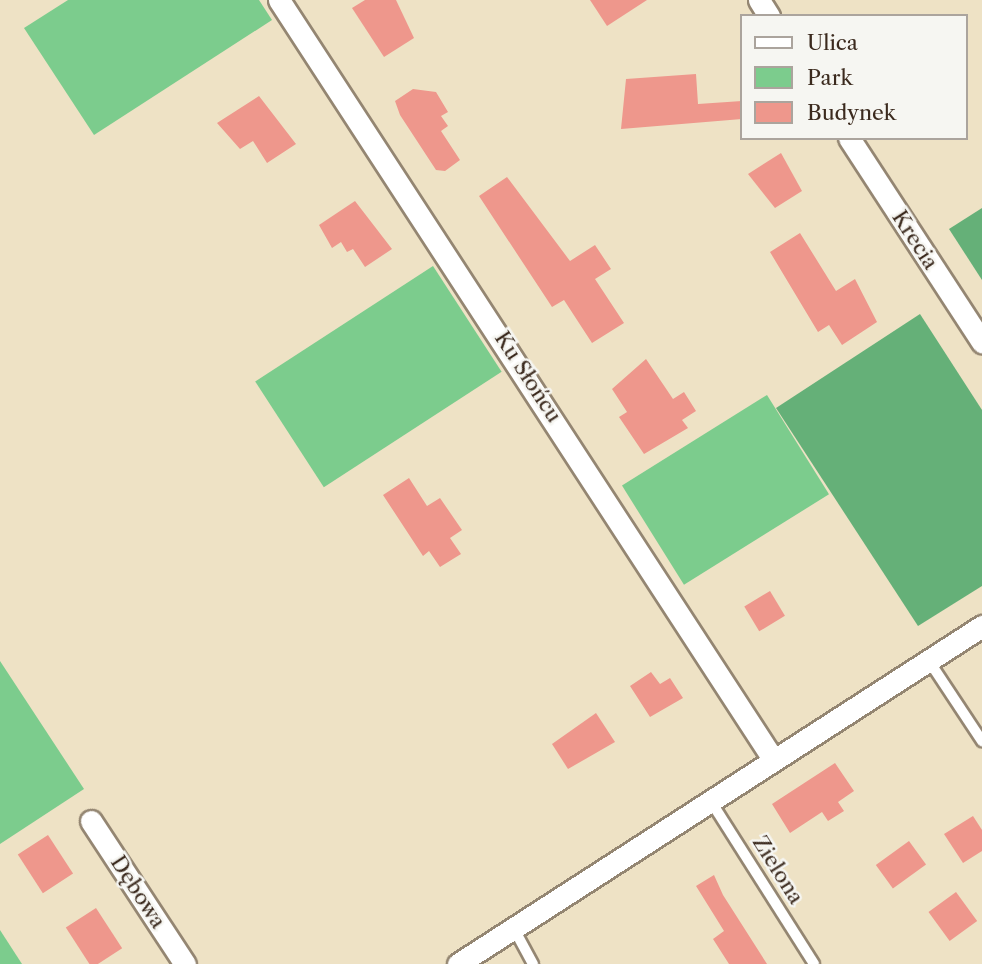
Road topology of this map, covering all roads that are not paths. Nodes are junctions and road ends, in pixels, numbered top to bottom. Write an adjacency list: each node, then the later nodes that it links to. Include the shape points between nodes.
1 (279, 0): 7 (street, Ku Słońcu)
2 (850, 140): 3 (street, Krecia)
3 (982, 342)
4 (982, 626): 5 (street)
5 (927, 658): 6 (lane); 7 (street)
6 (982, 741)
7 (771, 757): 8 (street)
8 (709, 797): 10 (street); 14 (lane, Zielona)
9 (91, 821): 11 (street, Dębowa)
10 (512, 925): 12 (street); 13 (lane)
11 (185, 964)
12 (458, 964)
13 (533, 964)
14 (814, 964)

